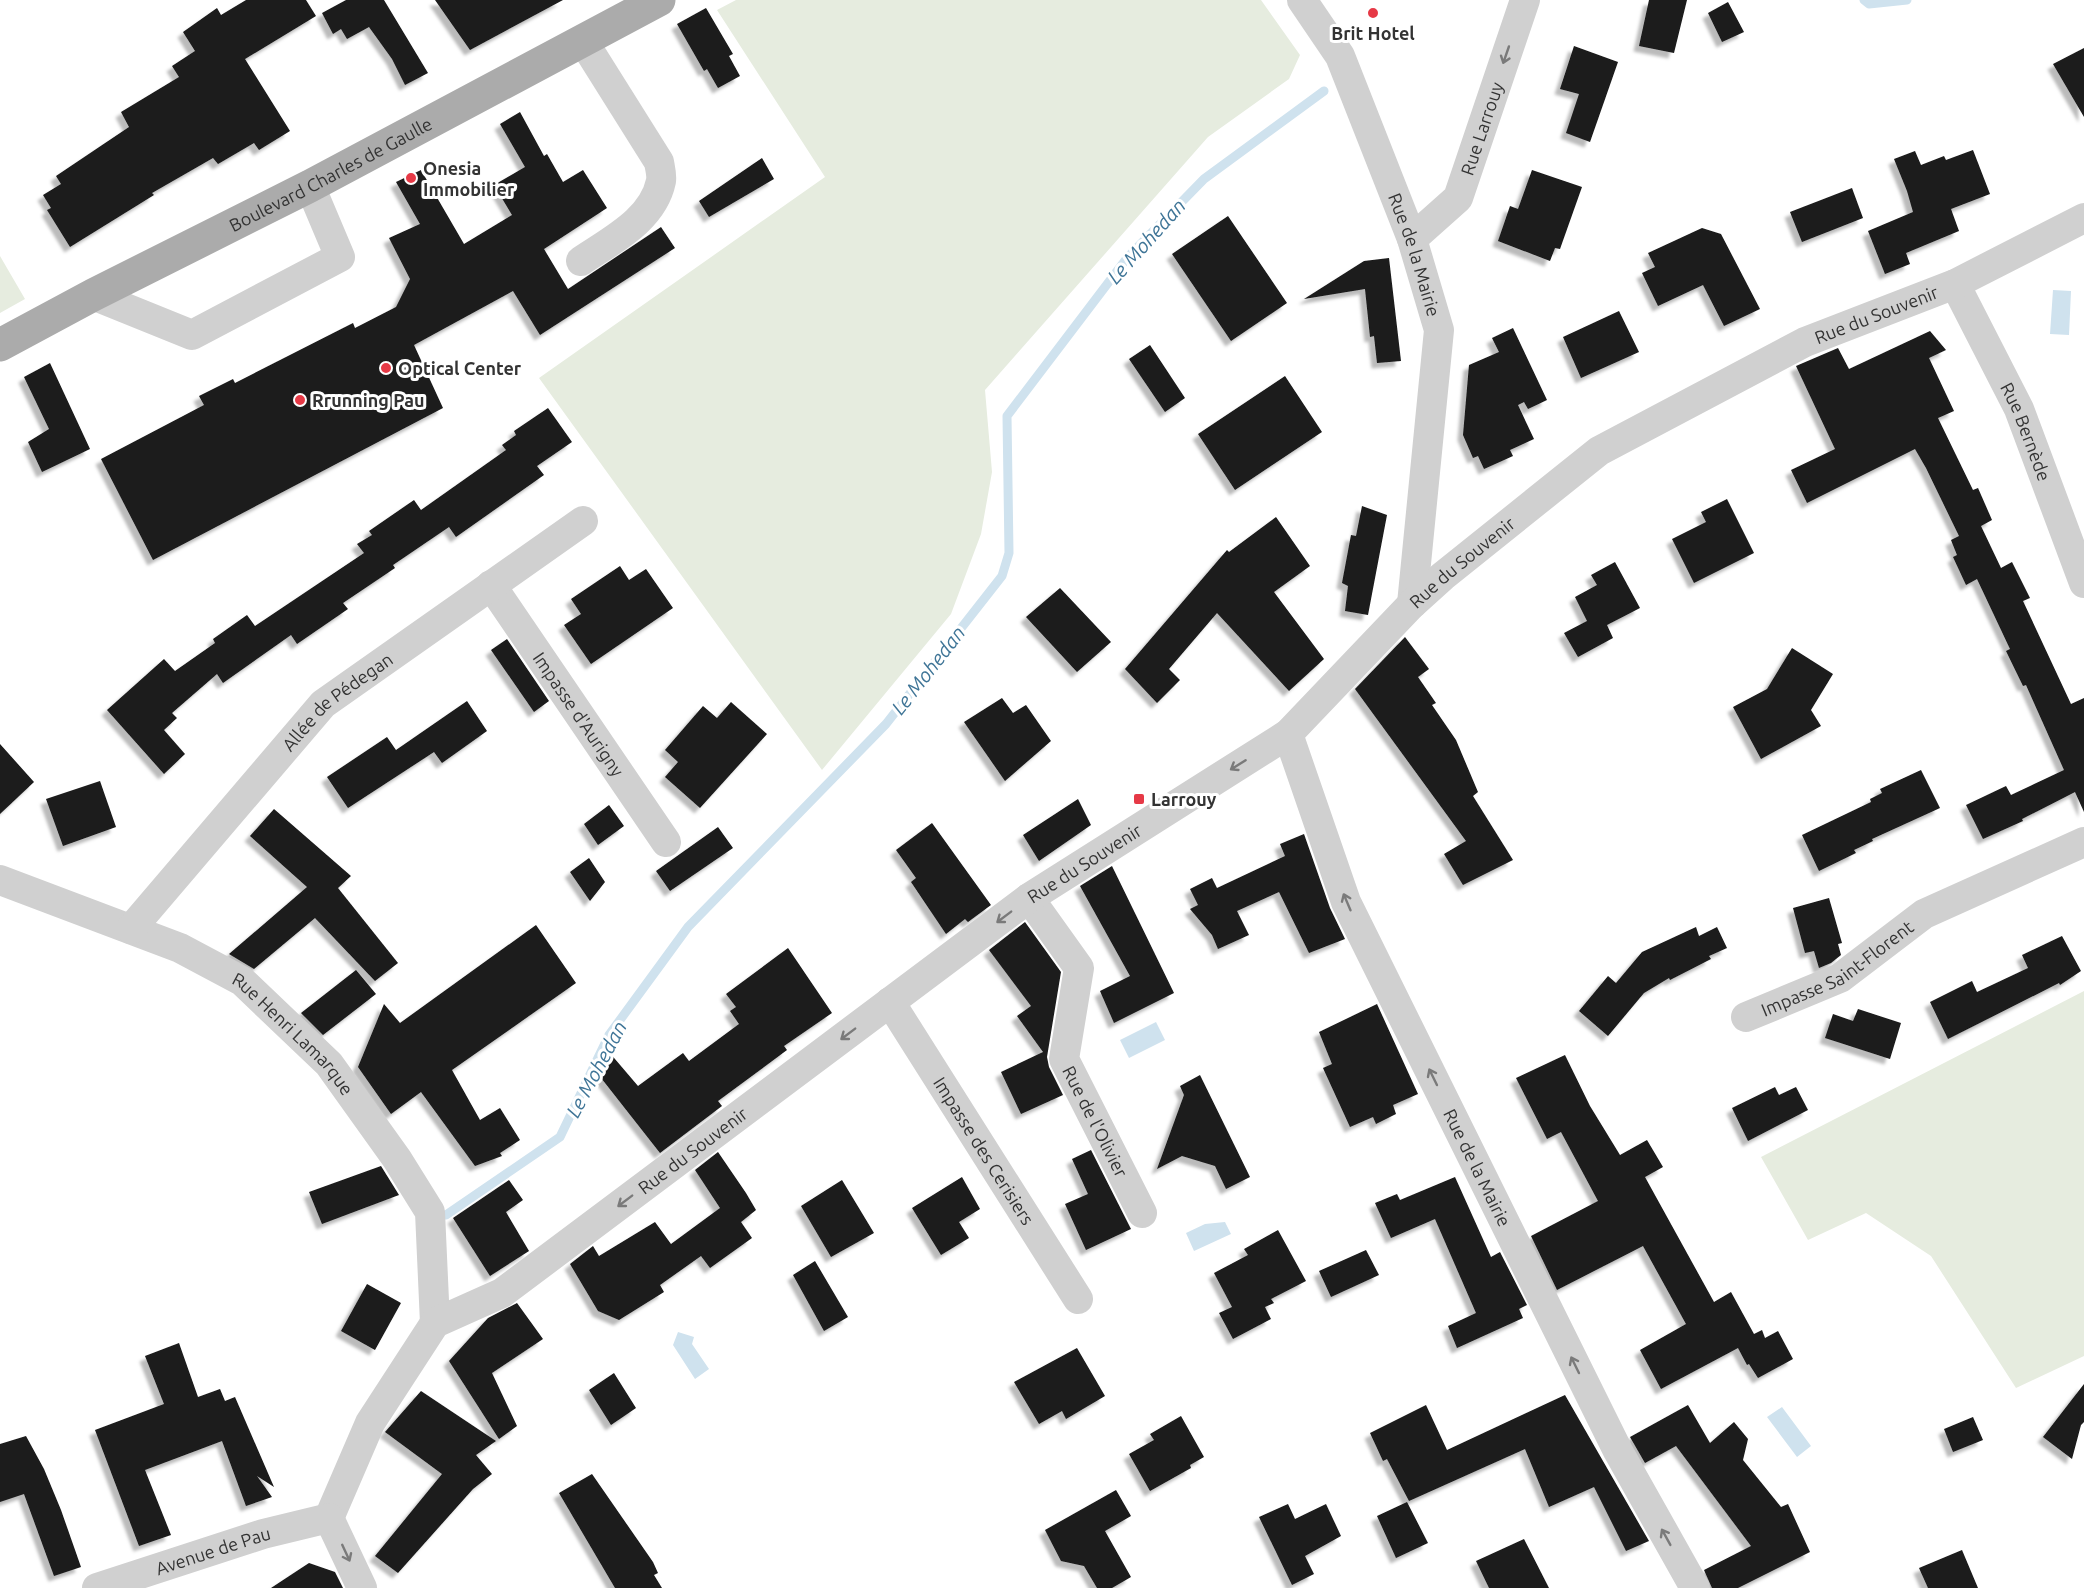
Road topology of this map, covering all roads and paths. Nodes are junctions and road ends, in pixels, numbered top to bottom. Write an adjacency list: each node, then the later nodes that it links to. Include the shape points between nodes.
1 (659, 0): 4 (main road, Boulevard Charles de Gaulle)
2 (1302, 0): 7 (street, Rue de la Mairie, via 1340,56)
3 (1525, 0): 7 (street, Rue Larrouy, one-way to 7, via 1458,198)
4 (584, 41): 5 (main road, Boulevard Charles de Gaulle); 8 (street, via 659,162 661,179 652,205 628,230)
5 (310, 186): 10 (main road, Boulevard Charles de Gaulle); 10 (street, via 340,258 192,335)
6 (2084, 218): 9 (street, Rue du Souvenir)
7 (1412, 239): 15 (street, Rue de la Mairie, via 1439,330)
8 (581, 261)
9 (1955, 284): 13 (street, Rue Bernède, via 2019,409); 15 (street, Rue du Souvenir, via 1804,342 1599,451)
10 (93, 295): 11 (main road, Boulevard Charles de Gaulle)
11 (0, 345)
12 (583, 521): 14 (street, Allée de Pédegan)
13 (2084, 583)
14 (491, 585): 17 (street, Impasse d'Aurigny); 21 (street, Allée de Pédegan, via 323,704)
15 (1412, 604): 16 (street, Rue du Souvenir)
16 (1288, 734): 20 (street, Rue du Souvenir, one-way to 20); 30 (street, Rue de la Mairie, one-way to 16, via 1618,1451 1346,902)
17 (666, 842)
18 (2084, 842): 23 (street, Impasse Saint-Florent, via 1924,914 1840,978)
19 (0, 880): 21 (street, Rue Henri Lamarque)
20 (1029, 898): 22 (street, Rue du Souvenir, one-way to 22); 24 (street, Rue de l'Olivier, via 1079,968 1064,1059)
21 (131, 928): 26 (street, Rue Henri Lamarque, via 180,948 242,981 329,1064 430,1212)
22 (890, 1002): 25 (street, Impasse des Cerisiers); 26 (street, Rue du Souvenir, one-way to 26, via 502,1293)
23 (1746, 1017)
24 (1142, 1213)
25 (1078, 1299)
26 (435, 1323): 27 (street, via 370,1424)
27 (329, 1518): 28 (street, Avenue de Pau, via 263,1534); 29 (street, one-way to 29)
28 (97, 1588)
29 (362, 1588)
30 (1695, 1588)

